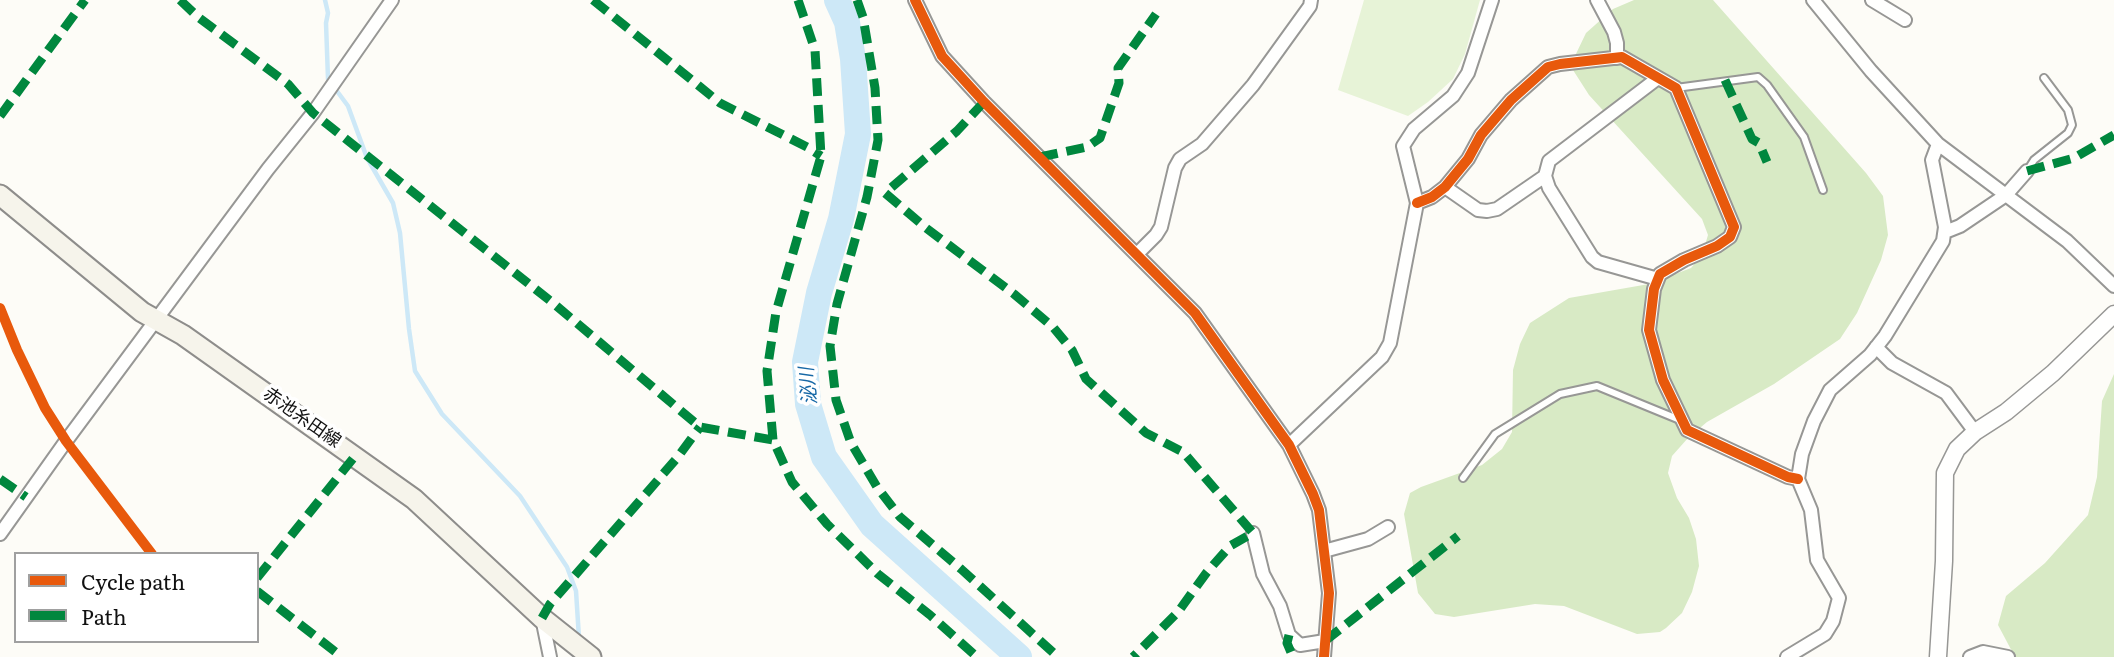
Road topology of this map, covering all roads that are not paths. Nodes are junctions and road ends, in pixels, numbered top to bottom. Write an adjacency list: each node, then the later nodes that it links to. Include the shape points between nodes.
1 (392, 0): 26 (street)
2 (915, 0): 22 (street, via 942,57)
3 (1311, 0): 22 (street, via 1253,85 1202,144 1180,159 1161,227)
4 (1492, 0): 20 (street, via 1468,73 1453,96 1414,129 1403,146)
5 (1597, 0): 9 (street, via 1614,32)
6 (1813, 0): 13 (street)
7 (1872, 0): 8 (street)
8 (1905, 20)
9 (1617, 58): 10 (street); 16 (street, via 1548,67 1480,135)
10 (1658, 78): 12 (street); 15 (street, via 1549,161)
11 (2044, 78): 14 (lane, via 2072,125)
12 (1676, 88): 17 (lane, via 1758,76 1804,137); 23 (street, via 1734,227 1730,237 1717,246 1684,260)
13 (1938, 144): 19 (street); 21 (street, via 1933,160)
14 (2027, 171): 19 (street)
15 (1545, 176): 16 (street, via 1487,211 1478,210); 23 (street, via 1592,257)
16 (1445, 187): 20 (street)
17 (1823, 190)
18 (0, 195): 26 (main road, 赤池糸田線, via 142,312)
19 (2006, 195): 21 (street); 24 (street)
20 (1417, 203): 30 (street, via 1390,343 1382,357)
21 (1945, 232): 27 (street)
22 (1137, 254): 30 (street, via 1205,324)
23 (1658, 279): 28 (street, via 1649,330 1663,380)
24 (2114, 286)
25 (2114, 314): 29 (street, via 2043,381)
26 (158, 320): 35 (street); 37 (main road, 赤池糸田線, via 414,499)
27 (1876, 347): 29 (street, via 1892,363 1946,393); 32 (street, via 1830,390 1802,454)
28 (1682, 421): 31 (lane, via 1597,386 1560,394 1494,434); 32 (street, via 1687,430)
29 (1975, 432): 43 (street, via 1957,449 1945,473)
30 (1289, 445): 36 (street, via 1319,510)
31 (1463, 478)
32 (1798, 479): 42 (street, via 1811,510 1817,560 1839,598 1825,634)
33 (1388, 527): 36 (street, via 1368,539)
34 (1253, 533): 38 (street, via 1263,574 1289,635 1300,645)
35 (0, 534)
36 (1324, 551): 38 (street, via 1329,593)
37 (542, 618): 39 (street); 40 (main road, 赤池糸田線)
38 (1325, 641): 41 (street)
39 (550, 657)
40 (591, 657)
41 (1324, 657)
42 (1787, 657)
43 (1938, 657)
44 (1970, 657): 45 (street, via 1983,652)
45 (2008, 657)

